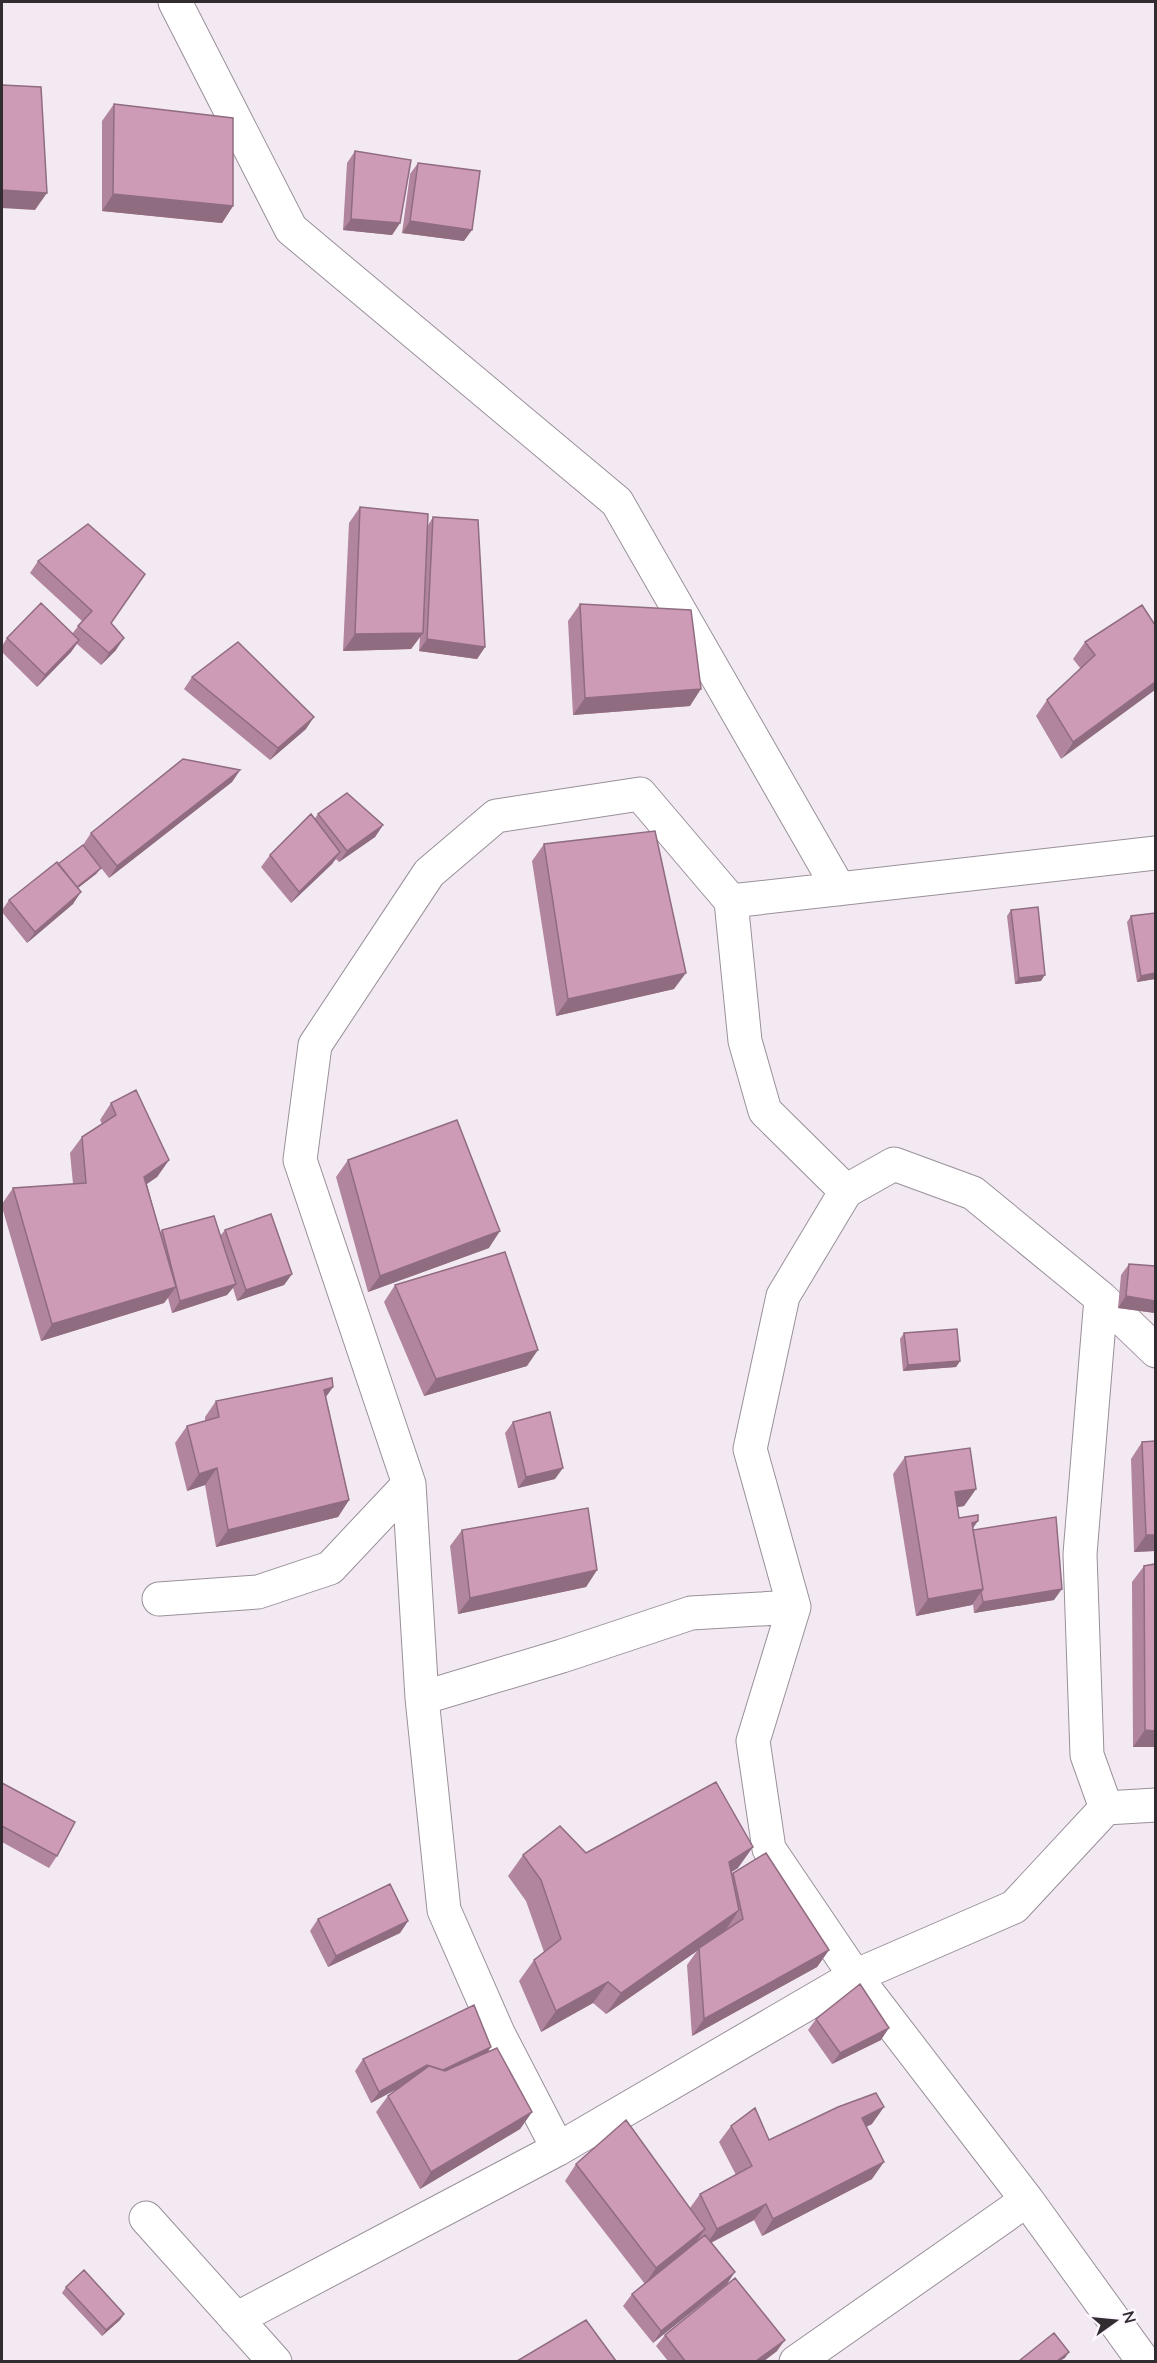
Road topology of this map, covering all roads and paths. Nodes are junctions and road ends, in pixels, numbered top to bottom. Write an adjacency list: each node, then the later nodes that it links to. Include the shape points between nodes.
1 (175, 2): 3 (street, via 291,229 617,502)
2 (1155, 853): 3 (street)
3 (839, 889): 4 (street)
4 (731, 901): 5 (street, via 745,1041 765,1111); 8 (street, via 640,794 496,816 429,873 315,1045 300,1160)
5 (846, 1191): 6 (street, via 894,1164 973,1193); 10 (street, via 783,1296 750,1449)
6 (1101, 1298): 7 (street); 13 (street, via 1080,1554 1087,1755)
7 (1155, 1351)
8 (409, 1484): 9 (street, via 330,1568 258,1592); 11 (street)
9 (159, 1599)
10 (794, 1607): 11 (street, via 691,1613); 14 (street, via 753,1741 769,1849)
11 (422, 1698): 15 (street, via 444,1910 498,2033)
12 (1155, 1805): 13 (street)
13 (1106, 1808): 14 (street, via 1014,1907)
14 (855, 1976): 15 (street); 16 (street)
15 (558, 2149): 18 (street)
16 (1027, 2200): 20 (street); 21 (street)
17 (146, 2218): 18 (street)
18 (236, 2319): 19 (street)
19 (275, 2361)
20 (796, 2361)
21 (1144, 2361)

